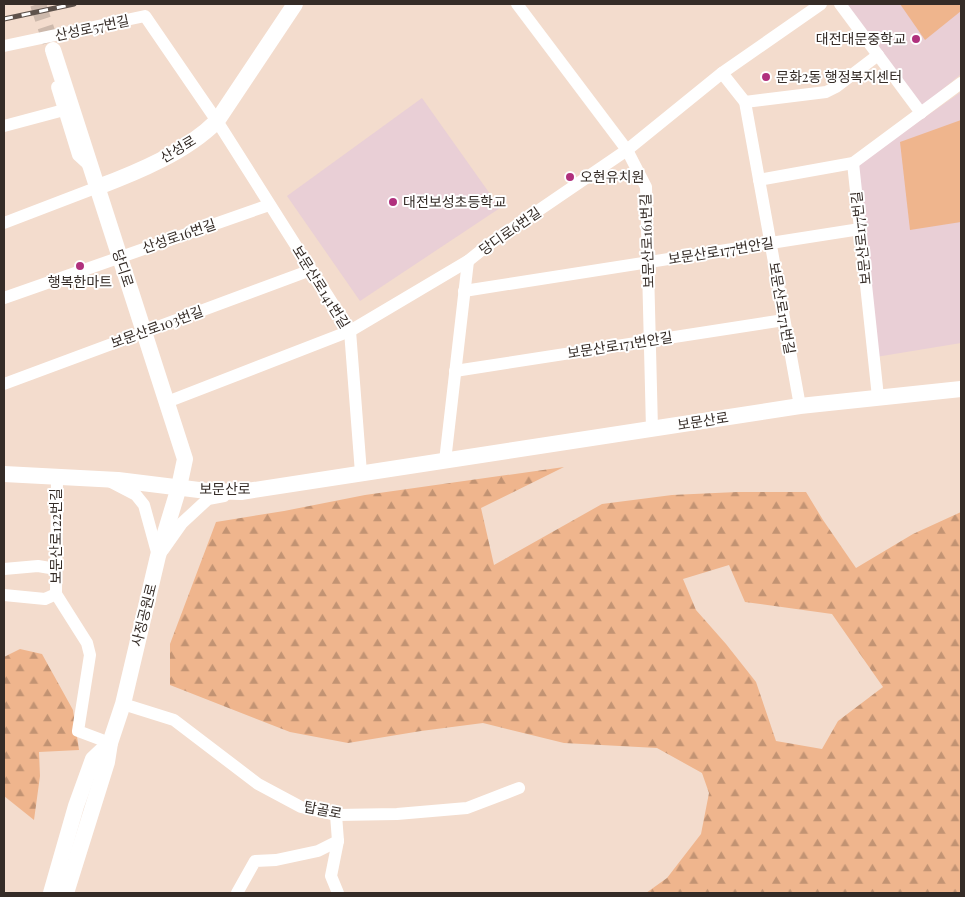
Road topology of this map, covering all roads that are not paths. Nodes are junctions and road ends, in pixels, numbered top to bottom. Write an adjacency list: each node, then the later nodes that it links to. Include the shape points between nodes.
1 (295, 4): 13 (main road, 산성로)
2 (518, 4): 15 (street, 보문산로161번길)
3 (821, 4): 8 (street, 당디로6번길)
4 (840, 4): 7 (street)
5 (50, 42): 6 (street, 산성로57번길); 11 (street); 13 (street, 산성로57번길, via 145,16); 17 (main road, 당디로)
6 (4, 46)
7 (878, 55): 10 (street, via 826,92); 12 (street)
8 (722, 73): 10 (street, 보문산로171번길); 15 (street, 당디로6번길)
9 (961, 83): 12 (street)
10 (745, 102): 18 (street, 보문산로171번길)
11 (64, 110): 14 (street); 17 (street, via 78,155)
12 (921, 113): 16 (street)
13 (217, 121): 19 (main road, 산성로, via 205,133 143,170); 20 (street, 보문산로141번길)
14 (4, 126)
15 (627, 150): 25 (street, 당디로6번길); 26 (street, 보문산로161번길, via 646,187)
16 (853, 163): 18 (street); 22 (street, 보문산로177번길)
17 (91, 166): 19 (main road, 당디로)
18 (759, 180): 23 (street, 보문산로171번길)
19 (98, 188): 21 (street, 산성로); 24 (main road, 당디로)
20 (269, 204): 24 (street, 산성로16번길); 27 (street, 보문산로141번길)
21 (4, 223)
22 (860, 229): 23 (street, 보문산로177번안길); 37 (street, 보문산로177번길)
23 (770, 243): 26 (street, 보문산로177번안길); 30 (street, 보문산로171번길)
24 (120, 257): 29 (street, 산성로16번길); 32 (main road, 당디로)
25 (468, 261): 28 (street); 31 (street, 당디로6번길)
26 (648, 262): 28 (street, 보문산로177번안길); 33 (street, 보문산로161번길)
27 (311, 270): 31 (street, 보문산로141번길); 32 (street, 보문산로103번길)
28 (464, 291): 34 (street)
29 (4, 298)
30 (784, 320): 33 (street, 보문산로171번안길); 39 (street, 보문산로171번길)
31 (350, 331): 38 (street, 당디로6번길); 42 (street, 보문산로141번길)
32 (144, 332): 35 (street, 보문산로103번길); 38 (main road, 당디로)
33 (650, 340): 34 (street, 보문산로171번안길); 40 (street, 보문산로161번길)
34 (455, 371): 41 (street)
35 (4, 384)
36 (961, 389): 37 (main road, 보문산로)
37 (878, 397): 39 (main road, 보문산로)
38 (167, 402): 46 (main road, 당디로, via 185,459)
39 (800, 406): 40 (main road, 보문산로)
40 (652, 429): 41 (main road, 보문산로)
41 (445, 460): 42 (main road, 보문산로)
42 (361, 473): 47 (main road, 보문산로)
43 (4, 474): 44 (main road, 보문산로)
44 (57, 477): 45 (main road, 보문산로); 50 (street, 보문산로122번길)
45 (107, 480): 46 (main road, 보문산로); 48 (street, via 136,495 144,505)
46 (179, 487): 47 (main road, 보문산로); 48 (main road, 사정공원로)
47 (241, 492): 48 (street, via 208,500 182,523)
48 (158, 556): 53 (main road, 사정공원로)
49 (4, 568): 50 (street)
50 (56, 568): 51 (street, 보문산로122번길)
51 (56, 594): 52 (street, via 46,599); 54 (street, 보문산로122번길, via 87,643 90,655 78,731)
52 (5, 599)
53 (123, 704): 54 (main road, 사정공원로); 56 (street, 탑골로, via 174,720 258,784 301,807)
54 (110, 744): 58 (main road, 사정공원로, via 93,759); 59 (main road, 사정공원로)
55 (519, 788): 56 (street, 탑골로, via 467,808)
56 (336, 816): 57 (street)
57 (338, 841): 60 (street, via 318,852 256,861); 61 (street, via 331,876)
58 (50, 893)
59 (66, 893)
60 (237, 893)
61 (338, 893)

